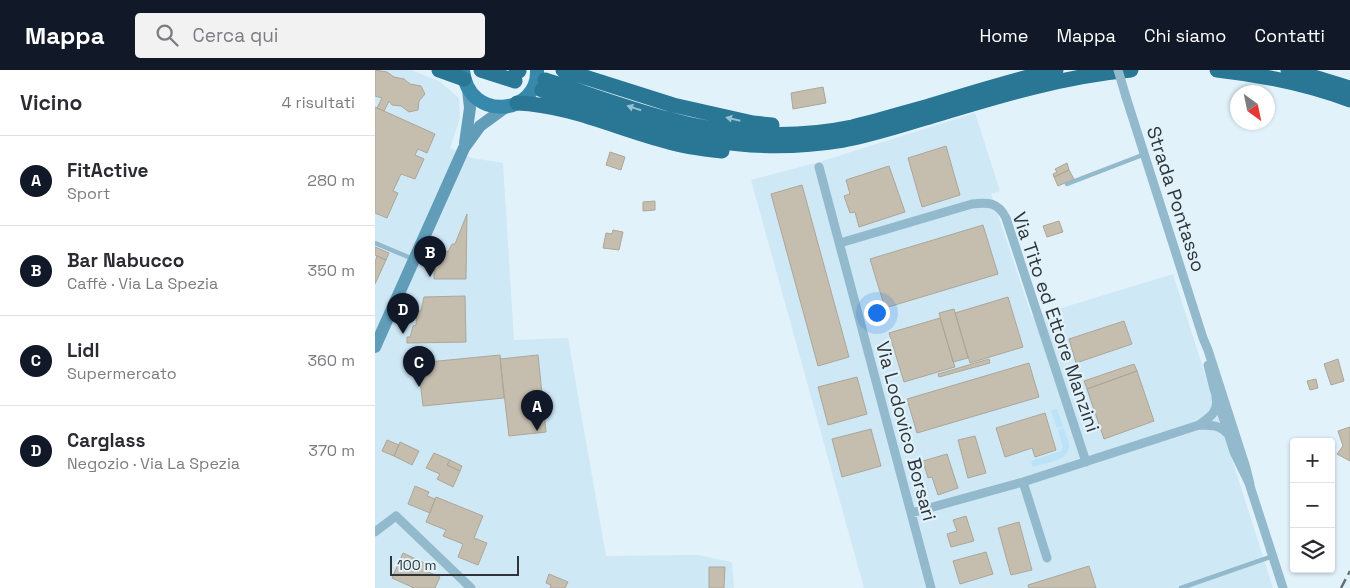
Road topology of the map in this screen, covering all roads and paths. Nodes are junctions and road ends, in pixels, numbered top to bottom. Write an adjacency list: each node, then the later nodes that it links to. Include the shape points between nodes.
1 (439, 70): 10 (highway)
2 (481, 70): 9 (highway)
3 (563, 70): 15 (highway, one-way to 3, via 753,123 673,105)
4 (1056, 70): 15 (highway)
5 (1118, 70): 17 (street, Strada Pontasso, bridge)
6 (1131, 70): 15 (highway, via 1050,83 879,132)
7 (1217, 70): 13 (highway, via 1292,82)
8 (1287, 70): 12 (highway)
9 (517, 74)
10 (465, 79): 14 (main road, via 475,97 484,104 495,107); 16 (main road, via 470,108)
11 (541, 80): 14 (main road, via 537,74 527,96); 15 (highway, via 658,116 720,130 748,134)
12 (1350, 88)
13 (1350, 100)
14 (511, 105): 15 (highway, via 535,104 563,109 699,149 783,151 826,146); 16 (main road, via 488,118)
15 (851, 133)
16 (464, 148): 22 (main road)
17 (1145, 154): 19 (lane); 23 (street, Strada Pontasso)
18 (819, 167): 21 (street, Via Lodovico Borsari)
19 (1067, 184)
20 (375, 243): 22 (lane)
21 (840, 243): 30 (street, Via Tito ed Ettore Manzini, via 972,204 991,203 999,208 1006,218); 34 (street, Via Lodovico Borsari)
22 (414, 260): 24 (main road)
23 (1203, 338): 25 (street, Strada Pontasso); 26 (street, Strada Pontasso)
24 (375, 347)
25 (1214, 368): 27 (street, Strada Pontasso); 31 (street, Strada Pontasso)
26 (1216, 397): 27 (street, Strada Pontasso); 28 (street, via 1213,414)
27 (1225, 419): 28 (street); 29 (street, Strada Pontasso); 31 (street, Strada Pontasso)
28 (1199, 425): 29 (street, via 1219,427); 30 (street)
29 (1229, 438): 33 (street, Strada Pontasso)
30 (1086, 462): 32 (street)
31 (1247, 468): 33 (street, Strada Pontasso)
32 (1023, 482): 34 (street); 37 (street)
33 (1250, 484): 36 (street, Strada Pontasso)
34 (911, 513): 39 (street, Via Lodovico Borsari)
35 (375, 532): 38 (street, via 396,516)
36 (1273, 556): 40 (lane); 41 (street, Strada Pontasso)
37 (1047, 558)
38 (471, 588)
39 (931, 588)
40 (1181, 588)
41 (1283, 588)

